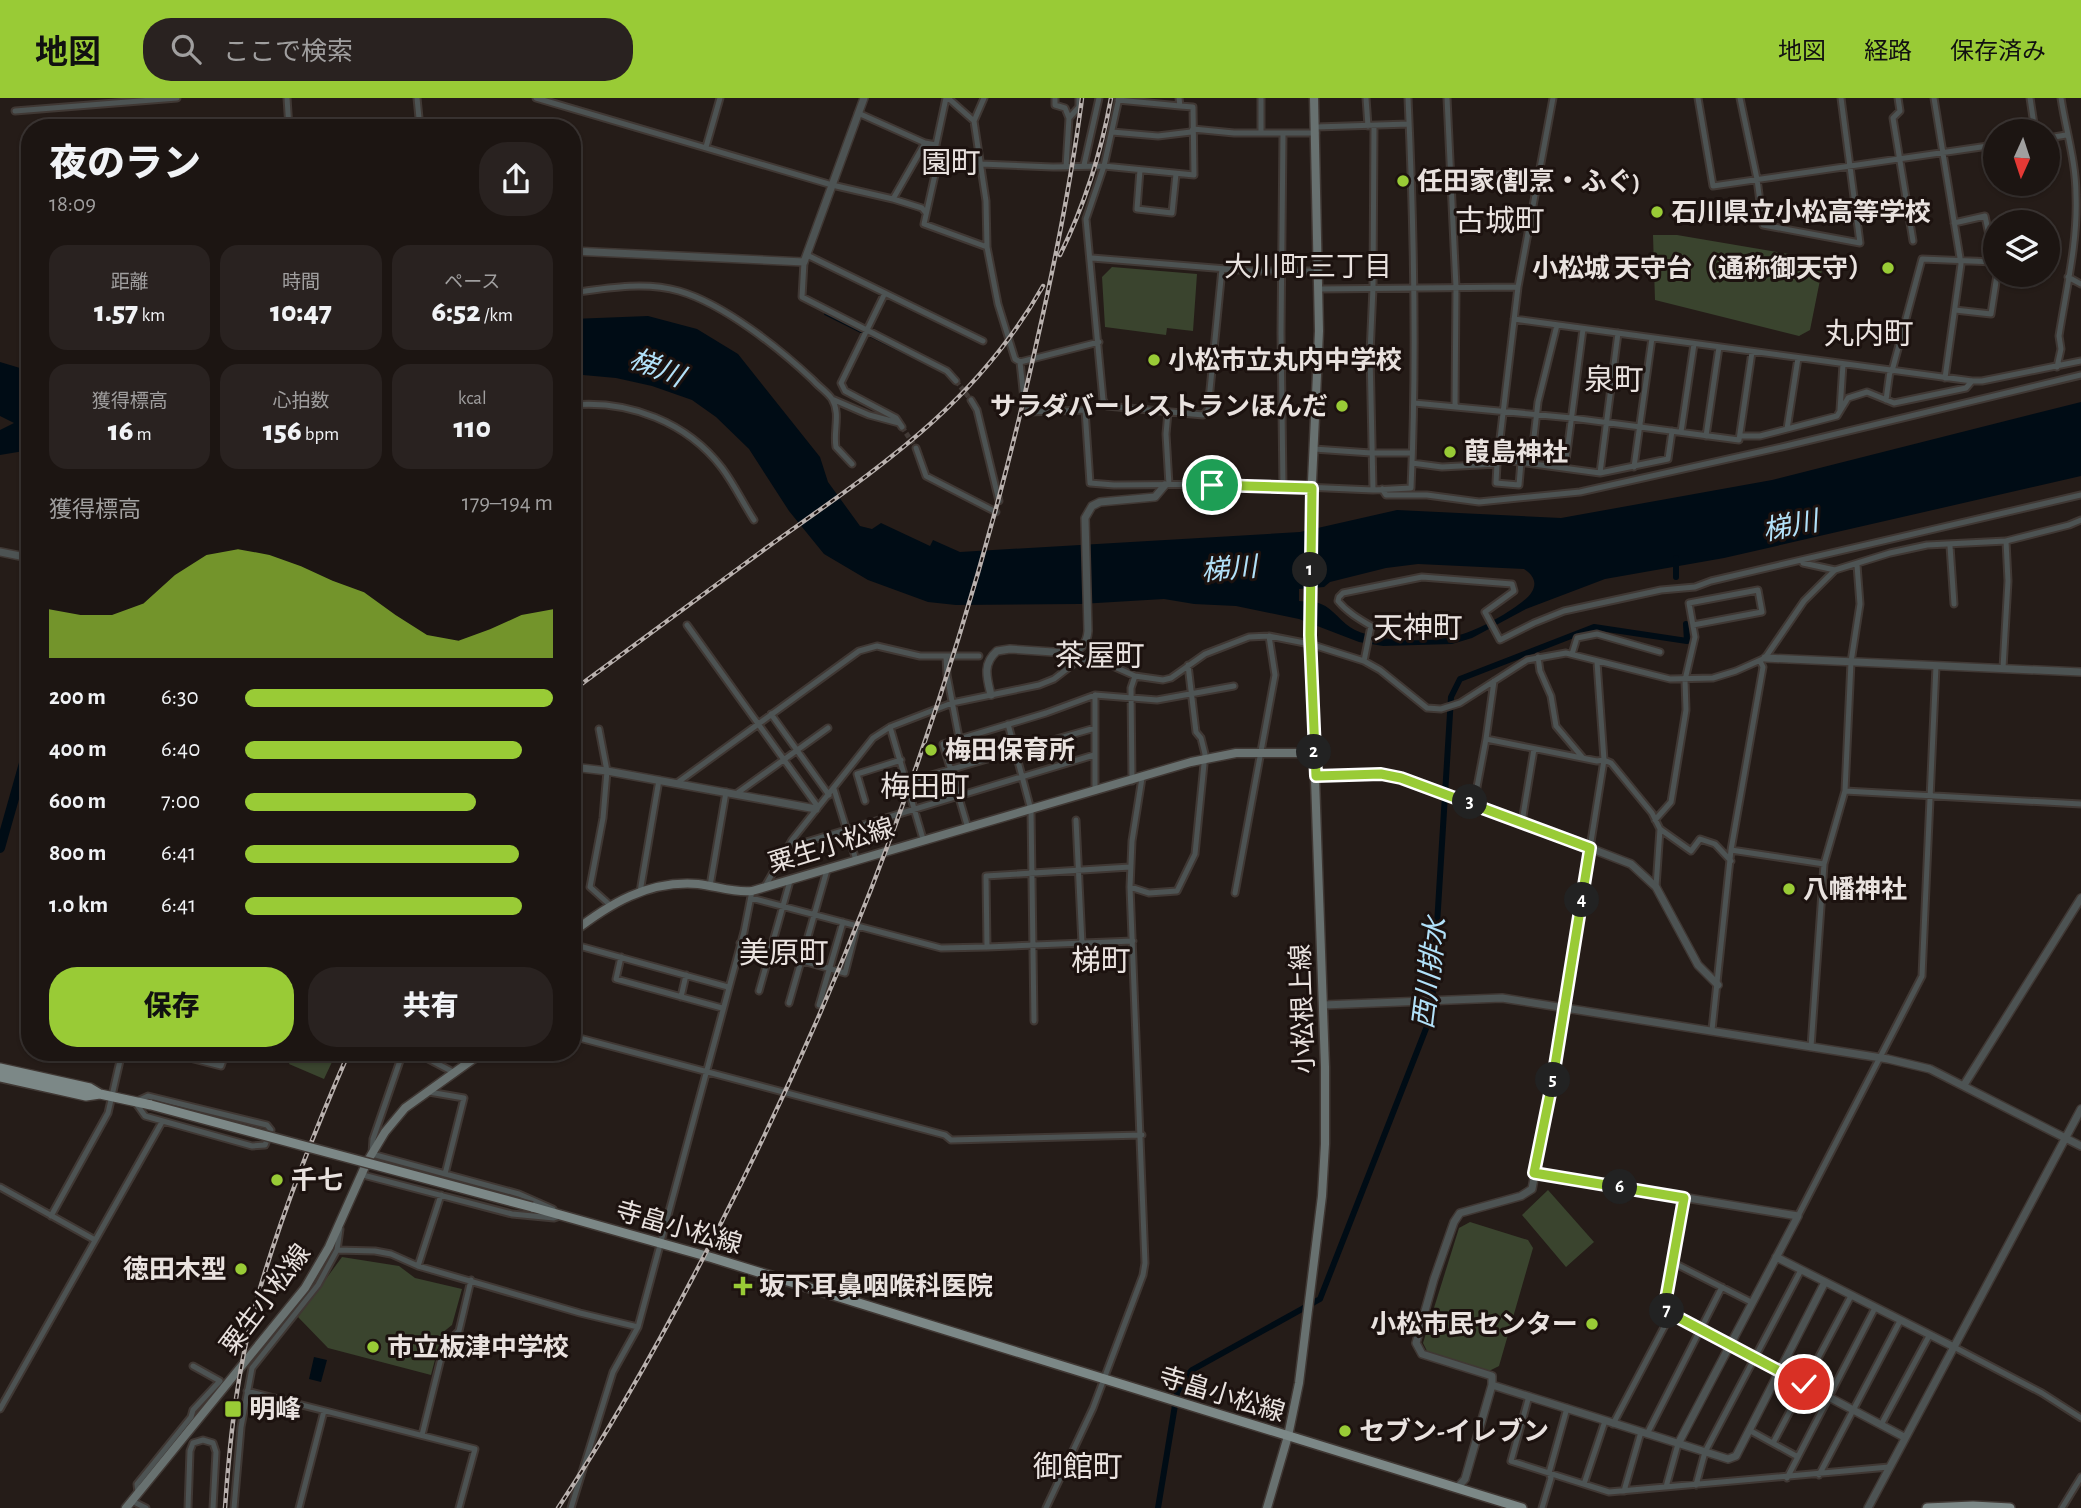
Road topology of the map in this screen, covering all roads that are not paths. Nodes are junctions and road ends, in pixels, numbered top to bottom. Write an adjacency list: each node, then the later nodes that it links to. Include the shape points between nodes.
1 (177, 98): 29 (street)
2 (287, 98): 32 (street)
3 (417, 98): 33 (street)
4 (536, 98): 47 (street)
5 (720, 98): 47 (street)
6 (863, 98): 30 (street)
7 (947, 98): 35 (street); 46 (street)
8 (984, 98): 35 (street)
9 (1055, 98): 31 (street, via 1055,105 1065,108)
10 (1079, 98): 31 (street, via 1079,107)
11 (1099, 98): 52 (street)
12 (1179, 98): 28 (street)
13 (1261, 98): 41 (street)
14 (1314, 98): 39 (main road, 小松根上線)
15 (1366, 98): 37 (street)
16 (1408, 98): 36 (street)
17 (1447, 98): 59 (street)
18 (1553, 98): 58 (street)
19 (1698, 98): 60 (street, via 1713,186)
20 (1740, 98): 60 (street)
21 (1840, 98): 55 (street)
22 (1898, 98): 50 (street, via 1900,111 1893,118)
23 (1934, 98): 49 (street)
24 (2029, 98): 34 (street)
25 (2061, 98): 43 (street)
26 (1118, 99): 27 (street); 40 (street)
27 (1149, 100): 28 (street)
28 (1180, 106): 38 (street, via 1193,107)
29 (16, 111)
30 (858, 113): 45 (street); 61 (street)
31 (1069, 118): 54 (street)
32 (288, 119)
33 (418, 119)
34 (2033, 119)
35 (974, 121): 51 (street)
36 (1409, 124): 37 (street); 78 (street)
37 (1371, 126): 39 (street); 81 (street)
38 (1193, 129): 40 (street, via 1158,136); 41 (street); 57 (street, via 1194,175)
39 (1316, 130): 42 (street); 75 (main road, 小松根上線)
40 (1112, 132): 53 (street)
41 (1261, 133): 42 (street)
42 (1283, 134): 74 (street)
43 (2066, 135): 44 (street); 76 (street, via 2074,158 2076,195)
44 (2060, 136)
45 (925, 144): 46 (street); 62 (street)
46 (936, 145): 63 (street, via 938,161)
47 (706, 147): 61 (street)
48 (1983, 147): 49 (street)
49 (1943, 153): 50 (street); 65 (street)
50 (1900, 160): 55 (street); 66 (street)
51 (981, 164): 54 (street); 67 (street)
52 (1084, 165): 53 (street); 54 (street)
53 (1104, 166): 56 (street); 70 (street, via 1086,219)
54 (1066, 167)
55 (1851, 168): 60 (street); 60 (street, via 1860,243 1763,225)
56 (1140, 170): 57 (street); 57 (street, via 1138,209 1172,213)
57 (1176, 174)
58 (1538, 174): 59 (street); 82 (street)
59 (1450, 176): 79 (street)
60 (1757, 179)
61 (832, 185): 62 (street); 69 (street)
62 (893, 199): 63 (street)
63 (926, 213): 67 (street, via 924,224)
64 (1983, 216): 65 (street)
65 (1954, 223): 71 (street)
66 (1913, 241)
67 (987, 247): 100 (street, via 998,304 1015,359)
68 (581, 251): 69 (street)
69 (805, 258): 85 (street); 90 (street, via 802,297)
70 (1091, 258): 73 (street); 94 (street)
71 (1960, 260): 72 (street); 86 (street); 103 (street, via 1922,259)
72 (1983, 261)
73 (1222, 269): 74 (street); 115 (street, via 1208,410 1203,415)
74 (1282, 271): 75 (street); 139 (street)
75 (1318, 271): 83 (main road, 小松根上線)
76 (2068, 277): 77 (street); 102 (street)
77 (2081, 284)
78 (1415, 287): 79 (street); 81 (street); 111 (street)
79 (1456, 287): 82 (street); 113 (street)
80 (1995, 287): 86 (street, via 1991,314)
81 (1373, 288): 83 (street); 128 (street)
82 (1518, 288): 87 (street)
83 (1318, 289): 127 (main road, 小松根上線)
84 (581, 292): 108 (street, via 637,287 680,291 742,323)
85 (885, 293): 90 (street); 93 (street)
86 (1955, 310): 105 (street)
87 (1514, 319): 88 (street); 116 (street)
88 (1557, 325): 89 (street); 117 (street)
89 (1583, 328): 91 (street); 118 (street)
90 (867, 330): 106 (street); 108 (street, via 841,383 845,391 901,425)
91 (1618, 333): 92 (street); 119 (street)
92 (1652, 338): 95 (street); 120 (street)
93 (983, 341)
94 (1098, 342): 100 (street); 115 (street, via 1107,406)
95 (1694, 344): 96 (street); 123 (street)
96 (1718, 347): 97 (street); 124 (street)
97 (1752, 352): 98 (street); 125 (street)
98 (1798, 358): 101 (street); 121 (street)
99 (2081, 361): 102 (street)
100 (1020, 362): 138 (street, via 1029,412 1085,411 1090,483)
101 (1843, 364): 103 (street); 114 (street)
102 (2057, 366): 107 (street)
103 (1891, 371): 105 (street); 110 (street)
104 (2081, 375): 145 (street, via 1580,492 1479,502)
105 (1945, 378): 107 (street)
106 (956, 381)
107 (1972, 381): 110 (street, via 1966,388 1894,403)
108 (832, 399): 134 (street, via 836,447)
109 (971, 400): 146 (street)
110 (1886, 400): 114 (street, via 1867,392 1848,398)
111 (1414, 403): 113 (street); 129 (street)
112 (581, 405): 148 (street, via 622,407 679,429 713,457)
113 (1455, 407): 116 (street)
114 (1840, 411): 121 (street)
115 (1168, 412): 138 (street)
116 (1502, 412): 117 (street); 130 (street)
117 (1535, 415): 118 (street); 133 (street)
118 (1572, 418): 119 (street); 136 (street)
119 (1606, 422): 120 (street); 137 (street)
120 (1640, 427): 122 (street); 135 (street)
121 (1787, 429): 125 (street)
122 (1672, 431): 123 (street); 135 (street, via 1668,459)
123 (1681, 432): 124 (street)
124 (1706, 436): 125 (street, via 1740,440)
125 (1740, 436)
126 (916, 447): 147 (street, via 926,476)
127 (1314, 449): 128 (street); 140 (main road, 小松根上線)
128 (1371, 453): 129 (street); 143 (street)
129 (1412, 453): 132 (street)
130 (1497, 461): 131 (street); 131 (street, via 1496,483 1519,485); 132 (street, via 1442,467)
131 (1521, 462): 133 (street)
132 (1412, 463): 141 (street)
133 (1531, 463): 136 (street)
134 (852, 464)
135 (1634, 467): 137 (street)
136 (1565, 468): 137 (street)
137 (1600, 473)
138 (1167, 485): 139 (street); 180 (street, via 1155,497 1092,506 1085,522 1085,644 1068,653 997,651 987,664)
139 (1283, 487): 140 (street)
140 (1312, 488): 143 (street); 161 (main road, 小松根上線)
141 (1411, 488): 142 (street); 145 (street)
142 (1382, 489): 143 (street); 145 (street, via 1386,495)
143 (1373, 490)
144 (2081, 495): 154 (street)
145 (1439, 496)
146 (999, 501)
147 (996, 512)
148 (754, 520)
149 (2081, 520): 150 (street)
150 (2006, 541): 151 (street); 173 (street)
151 (1950, 546): 155 (street, via 1902,550); 157 (street)
152 (0, 552): 153 (street)
153 (21, 556)
154 (1800, 562): 156 (street); 168 (street, via 1564,611 1500,640 1485,612 1510,596 1512,584 1422,576 1343,593 1338,601 1342,606 1371,626)
155 (1857, 565): 156 (street); 170 (street, via 1860,604)
156 (1835, 570): 167 (street, via 1804,601)
157 (1954, 604)
158 (687, 625): 185 (street)
159 (1693, 625): 159 (street, via 1689,603 1758,590 1762,612); 176 (street, via 1695,637)
160 (1269, 636): 161 (street); 171 (street, via 1249,637); 196 (street, via 1275,674)
161 (1310, 639): 168 (street); 197 (main road, 小松根上線)
162 (1660, 652): 163 (street, via 1597,634 1577,638)
163 (1572, 654): 166 (street); 169 (street)
164 (979, 656): 165 (street)
165 (946, 657): 183 (street); 184 (street, via 877,646 859,651)
166 (1538, 657): 177 (street); 199 (street, via 1556,726)
167 (1763, 659): 170 (street); 176 (street, via 1713,678); 237 (street)
168 (1364, 661): 177 (street, via 1427,708 1445,709 1460,703)
169 (1597, 662): 176 (street); 203 (street)
170 (1850, 662): 172 (street); 216 (street)
171 (1188, 665): 175 (street, via 1163,680); 179 (street)
172 (1936, 666): 173 (street); 220 (street)
173 (2003, 668): 174 (street)
174 (2081, 672)
175 (1135, 676): 180 (street, via 1089,658 1039,685); 182 (street)
176 (1685, 680): 229 (street, via 1686,710 1671,802)
177 (1494, 681): 192 (street)
178 (1234, 686): 179 (street)
179 (1191, 694): 182 (street, via 1157,701); 201 (street)
180 (991, 695): 183 (street)
181 (1095, 695): 182 (street); 186 (street); 189 (street)
182 (1131, 699): 211 (street)
183 (952, 703): 187 (street); 191 (street)
184 (771, 714): 185 (street); 194 (street)
185 (759, 724): 200 (street); 213 (street)
186 (1008, 724): 191 (street); 195 (street)
187 (890, 727): 202 (street); 214 (street, via 873,738)
188 (828, 728): 194 (street)
189 (1095, 728): 195 (street); 198 (street)
190 (600, 729): 205 (street)
191 (960, 738): 206 (street, via 943,744)
192 (1486, 740): 193 (street); 223 (street)
193 (1534, 749): 199 (street); 230 (street)
194 (796, 750): 200 (street); 219 (street)
195 (1015, 752): 206 (street); 207 (street)
196 (1260, 753): 197 (main road, 粟生小松線); 201 (main road, 粟生小松線); 251 (street)
197 (1314, 753): 208 (main road, 小松根上線)
198 (1094, 755): 207 (street); 215 (street)
199 (1583, 758): 203 (street)
200 (784, 759): 218 (street); 225 (street)
201 (1204, 759): 209 (main road, 粟生小松線); 247 (street, via 1195,854 1177,891 1149,893)
202 (901, 760): 212 (street); 222 (street, via 857,774)
203 (1604, 760): 229 (street); 236 (street)
204 (581, 768): 205 (street)
205 (607, 771): 210 (street); 254 (street, via 590,887)
206 (951, 771): 212 (street); 221 (street)
207 (1022, 776): 221 (street); 227 (street)
208 (1316, 776): 223 (street, via 1381,774); 277 (main road, 小松根上線)
209 (1142, 778): 211 (main road, 粟生小松線); 241 (street)
210 (659, 780): 213 (street); 250 (street)
211 (1132, 781): 215 (main road, 粟生小松線)
212 (907, 782): 226 (street)
213 (677, 783): 217 (street)
214 (834, 789): 219 (street); 232 (street)
215 (1095, 791): 227 (main road, 粟生小松線)
216 (1845, 791): 220 (street); 240 (street)
217 (726, 792): 218 (street); 246 (street)
218 (736, 794): 225 (street)
219 (829, 795): 225 (street)
220 (1930, 796): 224 (street); 284 (street, via 1922,976)
221 (959, 797): 226 (street); 231 (street)
222 (865, 802)
223 (1474, 803): 230 (street)
224 (2081, 804)
225 (817, 808): 249 (street)
226 (915, 809): 232 (street); 234 (street)
227 (1031, 810): 231 (main road, 粟生小松線); 244 (street)
228 (1076, 820): 243 (street)
229 (1655, 820): 233 (street)
230 (1522, 821): 236 (street)
231 (968, 828): 234 (main road, 粟生小松線)
232 (846, 829): 235 (street); 238 (street)
233 (1660, 829): 239 (street, via 1691,851 1700,839 1715,844); 248 (street)
234 (923, 839): 238 (main road, 粟生小松線)
235 (803, 843)
236 (1590, 848): 248 (street, via 1631,864); 278 (street)
237 (1731, 850): 239 (street); 240 (street)
238 (856, 860): 242 (main road, 粟生小松線)
239 (1731, 861): 271 (street)
240 (1824, 864): 283 (street)
241 (1130, 867): 243 (street); 247 (street)
242 (827, 870): 245 (main road, 粟生小松線); 256 (street)
243 (1078, 871): 244 (street); 262 (street)
244 (1031, 873): 264 (street); 265 (street, via 986,876)
245 (790, 881): 249 (main road, 粟生小松線); 255 (street)
246 (710, 886): 250 (main road, 粟生小松線, via 667,885); 252 (main road, 粟生小松線)
247 (1130, 887): 260 (street)
248 (1657, 887): 271 (street, via 1698,965)
249 (764, 888): 252 (main road, 粟生小松線)
250 (640, 892): 254 (main road, 粟生小松線)
251 (1235, 893)
252 (752, 895): 255 (street); 261 (street)
253 (2081, 898): 296 (street)
254 (610, 905): 258 (main road, 粟生小松線)
255 (783, 906): 256 (street); 266 (street)
256 (814, 915): 257 (street); 268 (street)
257 (844, 922): 259 (street); 269 (street)
258 (581, 926)
259 (858, 926): 265 (street, via 941,948); 269 (street, via 845,973)
260 (1133, 941): 262 (street); 302 (street)
261 (740, 943): 266 (street); 272 (street)
262 (1082, 944): 264 (street)
263 (581, 946): 267 (street)
264 (1034, 946): 265 (street); 280 (street)
265 (987, 947)
266 (770, 952): 268 (street); 273 (street)
267 (621, 957): 270 (street); 274 (street, via 616,979)
268 (801, 960): 269 (street); 275 (street)
269 (830, 969): 276 (street)
270 (686, 975): 272 (street); 274 (street)
271 (1718, 985): 281 (street)
272 (728, 986): 279 (street)
273 (759, 991)
274 (681, 997): 279 (street)
275 (789, 1003)
276 (819, 1005)
277 (1323, 1005): 278 (street, via 1502,998); 355 (main road, 小松根上線, via 1322,1196)
278 (1565, 1006): 281 (street); 306 (street)
279 (722, 1008): 292 (street)
280 (1034, 1021)
281 (1712, 1030): 283 (street)
282 (581, 1038): 292 (street)
283 (1811, 1047): 284 (street)
284 (1879, 1058): 296 (street, via 1930,1069); 314 (street)
285 (120, 1061): 298 (street)
286 (202, 1061): 287 (street, via 222,1066)
287 (223, 1061)
288 (399, 1061): 305 (street)
289 (432, 1061): 293 (street)
290 (471, 1061): 293 (main road, 粟生小松線)
291 (0, 1068): 294 (main road, 寺畠小松線)
292 (705, 1071): 302 (street, via 951,1140); 317 (street)
293 (455, 1073): 297 (main road, 粟生小松線)
294 (12, 1075): 295 (main road, 寺畠小松線); 298 (main road, 寺畠小松線, via 86,1096)
295 (0, 1077)
296 (1964, 1085): 303 (street)
297 (429, 1092): 305 (main road, 粟生小松線, via 405,1108); 307 (street, via 464,1098)
298 (111, 1096): 299 (main road, 寺畠小松線); 313 (street, via 108,1113)
299 (135, 1102): 301 (street, via 145,1116); 301 (street, via 149,1096 267,1125 271,1130 265,1145 252,1146); 312 (main road, 寺畠小松線, bridge)
300 (2081, 1109): 303 (street)
301 (162, 1122): 316 (street)
302 (1142, 1135): 339 (street, via 1145,1264)
303 (2066, 1138): 304 (street); 335 (street)
304 (2081, 1146)
305 (372, 1154): 307 (street); 308 (main road, 粟生小松線)
306 (1534, 1173): 311 (street); 341 (street, via 1532,1189 1521,1196 1460,1213 1416,1343 1423,1354 1492,1376)
307 (446, 1174): 312 (street, via 519,1194)
308 (363, 1175): 310 (street); 315 (main road, 粟生小松線)
309 (0, 1187): 313 (street)
310 (440, 1195): 312 (street, via 512,1214); 321 (street)
311 (1684, 1198): 314 (street); 320 (street)
312 (561, 1215): 317 (main road, 寺畠小松線)
313 (51, 1216): 316 (street)
314 (1798, 1216): 319 (street)
315 (340, 1226): 318 (street); 371 (main road, 粟生小松線, via 305,1287)
316 (94, 1240): 346 (street)
317 (659, 1242): 331 (street); 339 (main road, 寺畠小松線)
318 (337, 1250): 321 (street, via 391,1254); 342 (street, via 318,1285 252,1368)
319 (1776, 1257): 322 (street); 327 (street)
320 (1672, 1262): 325 (street); 329 (street, via 1664,1310)
321 (418, 1266): 323 (street)
322 (1801, 1270): 324 (street); 336 (street)
323 (471, 1280): 331 (street); 354 (street, via 459,1331 446,1338)
324 (1825, 1282): 326 (street); 338 (street)
325 (1722, 1287): 327 (street); 332 (street)
326 (1851, 1296): 328 (street); 340 (street)
327 (1751, 1303): 334 (street)
328 (1875, 1308): 330 (street); 344 (street)
329 (1671, 1314): 332 (street); 350 (street)
330 (1900, 1321): 333 (street); 347 (street)
331 (638, 1327): 379 (street, via 613,1372)
332 (1701, 1329): 334 (street); 353 (street)
333 (1929, 1336): 335 (street); 351 (street)
334 (1729, 1344): 336 (street); 358 (street)
335 (1954, 1347): 349 (street); 356 (street)
336 (1754, 1357): 338 (street); 359 (street)
337 (193, 1366): 371 (street, via 220,1381 137,1484)
338 (1779, 1371): 340 (street); 352 (street)
339 (1104, 1378): 355 (main road, 寺畠小松線); 380 (street)
340 (1804, 1384): 344 (street); 357 (street)
341 (1492, 1385): 343 (street); 368 (street, via 1465,1479)
342 (247, 1391): 348 (street); 376 (street)
343 (1529, 1396): 345 (street); 362 (street, via 1511,1461)
344 (1829, 1397): 347 (street); 360 (street)
345 (1567, 1408): 350 (street); 362 (street)
346 (0, 1409)
347 (1853, 1410): 351 (street); 363 (street)
348 (324, 1411): 354 (street); 377 (street)
349 (2081, 1418)
350 (1609, 1422): 353 (street); 366 (street)
351 (1881, 1425): 356 (street)
352 (1749, 1430): 357 (street); 359 (street, via 1736,1456 1728,1459)
353 (1644, 1433): 358 (street); 370 (street)
354 (422, 1435): 378 (street, via 475,1449)
355 (1288, 1436): 368 (main road, 寺畠小松線); 381 (main road, 小松根上線)
356 (1905, 1437): 361 (street)
357 (1773, 1443): 360 (street)
358 (1678, 1444): 359 (street); 369 (street)
359 (1705, 1452): 367 (street)
360 (1798, 1457): 365 (street)
361 (1889, 1467): 363 (street); 384 (street)
362 (1549, 1473): 366 (street); 383 (street)
363 (1819, 1475): 365 (street)
364 (2081, 1477): 387 (street)
365 (1787, 1478): 367 (street)
366 (1584, 1484): 370 (street, via 1609,1492)
367 (1696, 1485): 369 (street)
368 (1457, 1488): 382 (main road, 寺畠小松線)
369 (1666, 1488): 370 (street)
370 (1624, 1491)
371 (138, 1493): 372 (main road, 粟生小松線)
372 (129, 1504): 373 (street)
373 (146, 1508)
374 (188, 1508): 375 (street, via 190,1451 193,1443 203,1440 213,1443 216,1452)
375 (213, 1508)
376 (234, 1508)
377 (299, 1508)
378 (459, 1508)
379 (571, 1508)
380 (1046, 1508)
381 (1267, 1508)
382 (1522, 1508)
383 (1542, 1508)
384 (1868, 1508)
385 (1927, 1508): 386 (main road)
386 (2010, 1508)
387 (2062, 1508)

